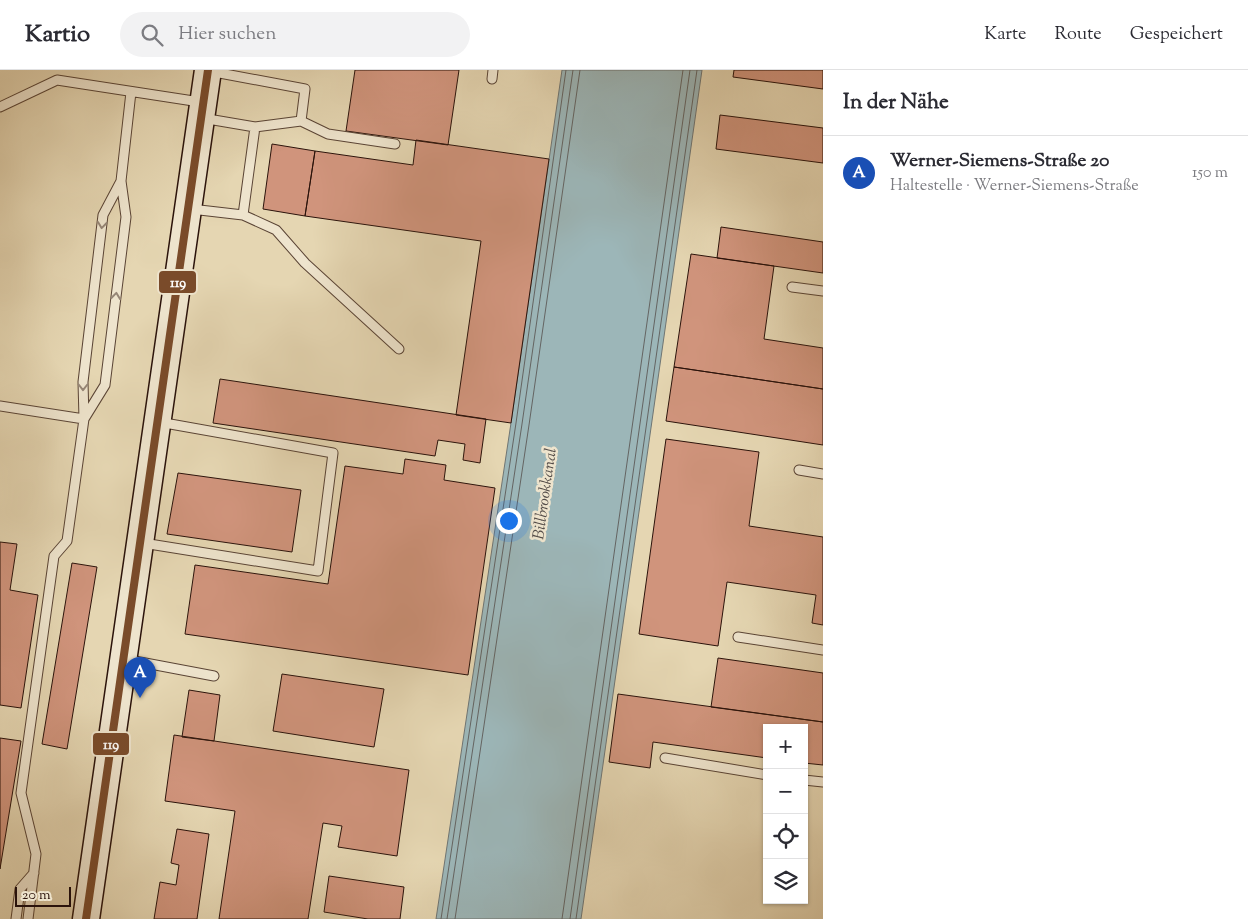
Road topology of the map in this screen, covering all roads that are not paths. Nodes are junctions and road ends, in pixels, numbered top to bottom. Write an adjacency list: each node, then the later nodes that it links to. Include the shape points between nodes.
1 (208, 70): 4 (street); 5 (lane, via 306,89)
2 (131, 92): 3 (lane, via 57,80); 4 (lane); 8 (lane)
3 (0, 107)
4 (202, 111): 6 (lane); 9 (street)
5 (301, 121): 6 (lane); 7 (lane, via 328,134)
6 (255, 127): 10 (lane)
7 (395, 144)
8 (121, 181): 15 (lane, one-way to 15, via 103,215 83,382); 15 (lane, one-way to 8, via 105,385 126,217)
9 (188, 209): 10 (lane); 16 (street)
10 (243, 215): 13 (lane, via 276,230 305,263)
11 (792, 288): 12 (lane)
12 (823, 291)
13 (399, 350)
14 (0, 406): 15 (lane)
15 (84, 419): 28 (lane, via 67,541 54,556 21,793 36,854)
16 (158, 422): 19 (street); 19 (lane, via 334,452 318,571)
17 (799, 470): 18 (lane)
18 (823, 474)
19 (141, 543): 22 (street)
20 (738, 637): 21 (lane)
21 (823, 650)
22 (124, 658): 23 (lane); 31 (street)
23 (214, 676)
24 (665, 758): 25 (lane)
25 (763, 775)
26 (808, 780): 27 (lane)
27 (823, 782)
28 (34, 873): 29 (lane, via 20,889); 30 (lane)
29 (16, 919)
30 (28, 919)
31 (86, 919)

